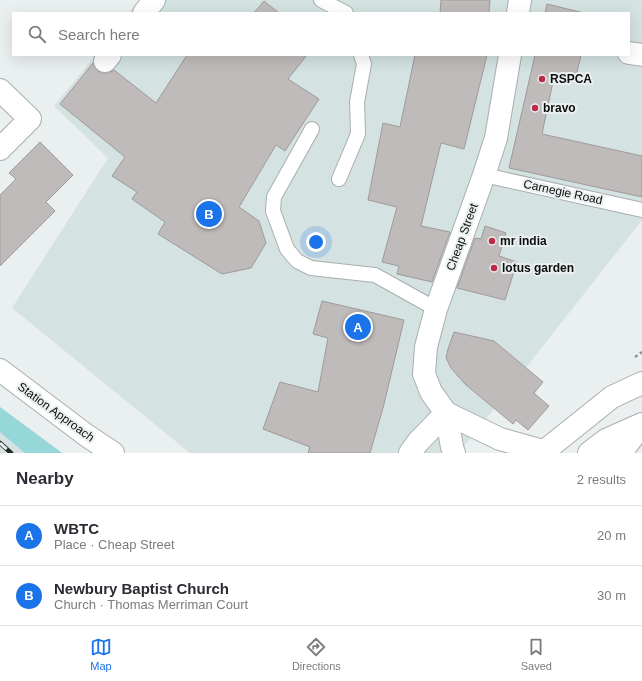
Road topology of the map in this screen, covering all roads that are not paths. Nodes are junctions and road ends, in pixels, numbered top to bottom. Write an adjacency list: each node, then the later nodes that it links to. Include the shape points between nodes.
1 (154, 0): 4 (main road)
2 (322, 0): 5 (lane)
3 (520, 0): 6 (main road)
4 (145, 12)
5 (344, 12)
6 (518, 12)
7 (630, 53): 8 (main road)
8 (642, 55)
9 (361, 56): 15 (lane, via 364,64 357,102 358,134)
10 (510, 56): 14 (main road, Cheap Street, via 496,138)
11 (0, 90): 13 (main road, via 30,119)
12 (312, 129): 17 (lane, via 274,197 273,211 287,249 297,261 311,268 375,275)
13 (0, 150)
14 (484, 175): 16 (lane, Carnegie Road); 17 (main road, Cheap Street)
15 (339, 179)
16 (642, 210)
17 (436, 309): 20 (main road, Cheap Street, via 426,347 424,374 431,392)
18 (0, 370): 23 (main road, Station Approach)
19 (642, 383): 22 (main road, via 612,397)
20 (446, 413): 22 (main road, Cheap Street, via 500,439); 24 (main road); 25 (main road, Cheap Street)
21 (642, 424): 26 (main road, via 606,440); 27 (main road)
22 (542, 452)
23 (113, 453)
24 (410, 453)
25 (454, 453)
26 (589, 453)
27 (618, 453)

